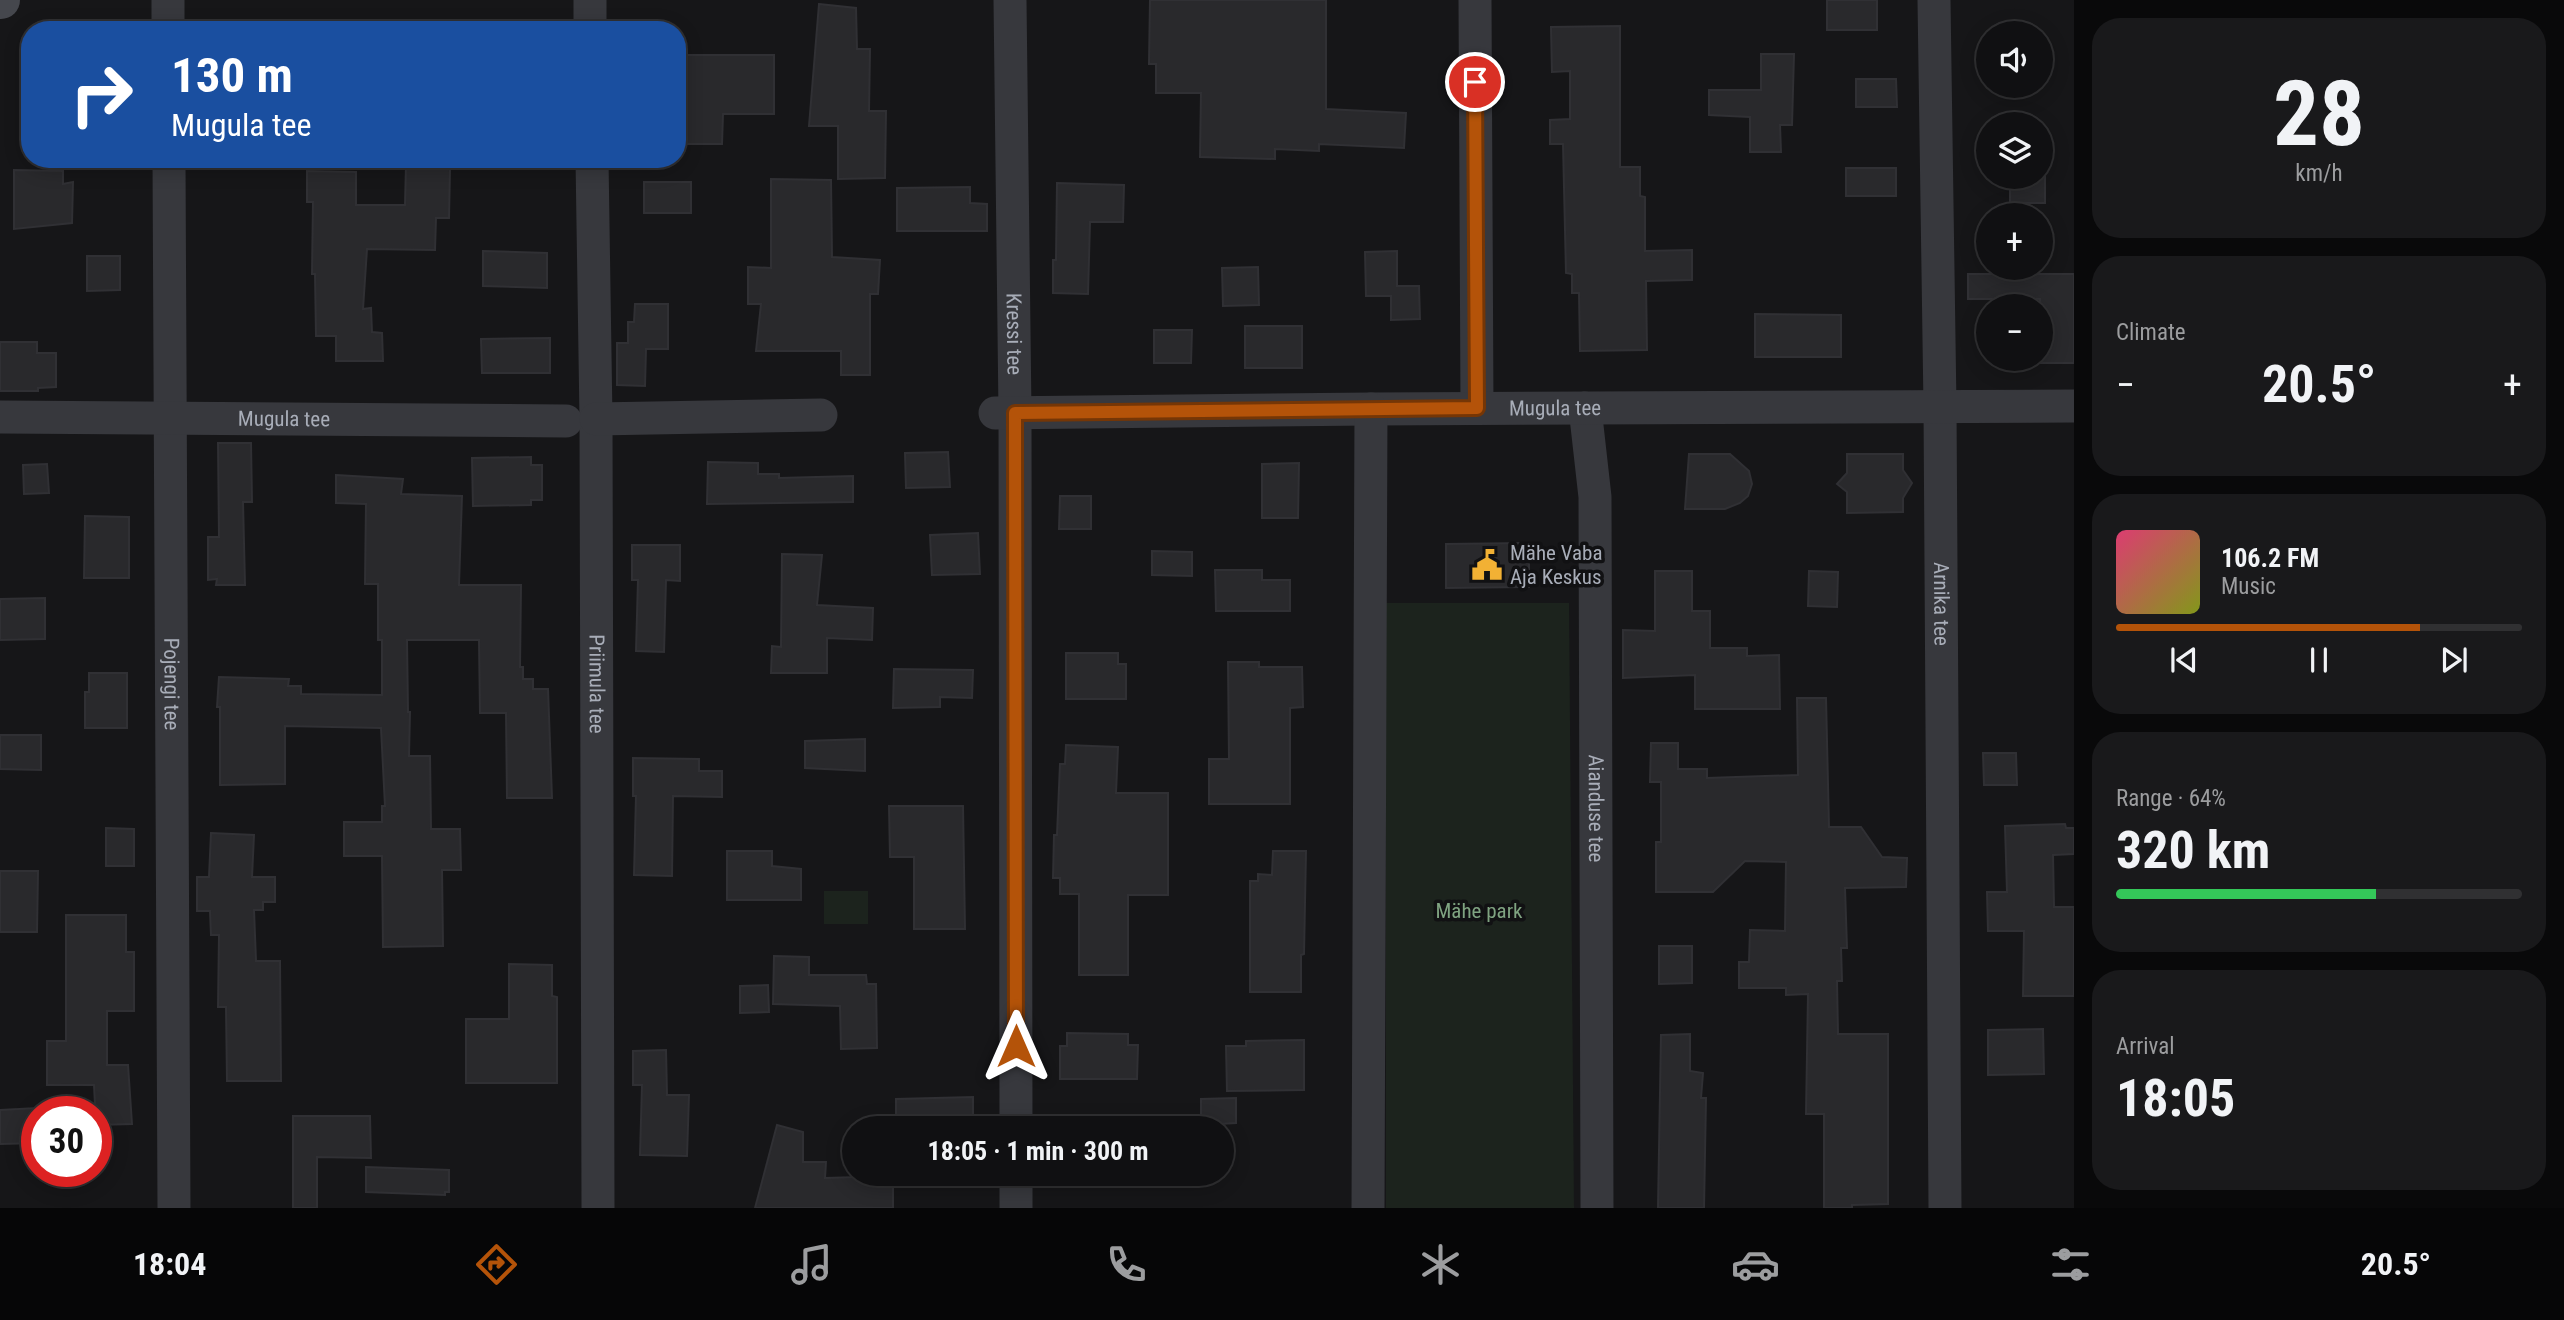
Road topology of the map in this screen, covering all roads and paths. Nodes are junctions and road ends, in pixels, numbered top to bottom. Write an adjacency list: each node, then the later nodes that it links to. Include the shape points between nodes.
1 (168, 0): 6 (street)
2 (590, 0): 7 (street)
3 (1010, 0): 15 (street, Kressi tee)
4 (1475, 0): 11 (street)
5 (1934, 0): 13 (street, Arnika tee)
6 (168, 21)
7 (590, 21)
8 (169, 168): 18 (street, Pojengi tee)
9 (592, 168): 19 (street, Priimula tee)
10 (2074, 406): 13 (street, Mugula tee)
11 (1477, 408): 12 (street, Mugula tee); 14 (street, Mugula tee)
12 (1585, 408): 13 (street, Mugula tee); 26 (street, Aianduse tee, via 1595,497)
13 (1940, 408): 27 (street, Arnika tee)
14 (1371, 409): 15 (street, Mugula tee); 25 (street)
15 (1004, 413): 20 (street, Kressi tee)
16 (821, 415): 19 (street, Mugula tee)
17 (0, 417): 18 (street, Mugula tee)
18 (172, 420): 19 (street, Mugula tee); 22 (street, Pojengi tee)
19 (581, 420): 23 (street, Priimula tee)
20 (1016, 1116)
21 (1016, 1186): 24 (street)
22 (174, 1208)
23 (598, 1208)
24 (1016, 1208)
25 (1368, 1208)
26 (1597, 1208)
27 (1945, 1208)

